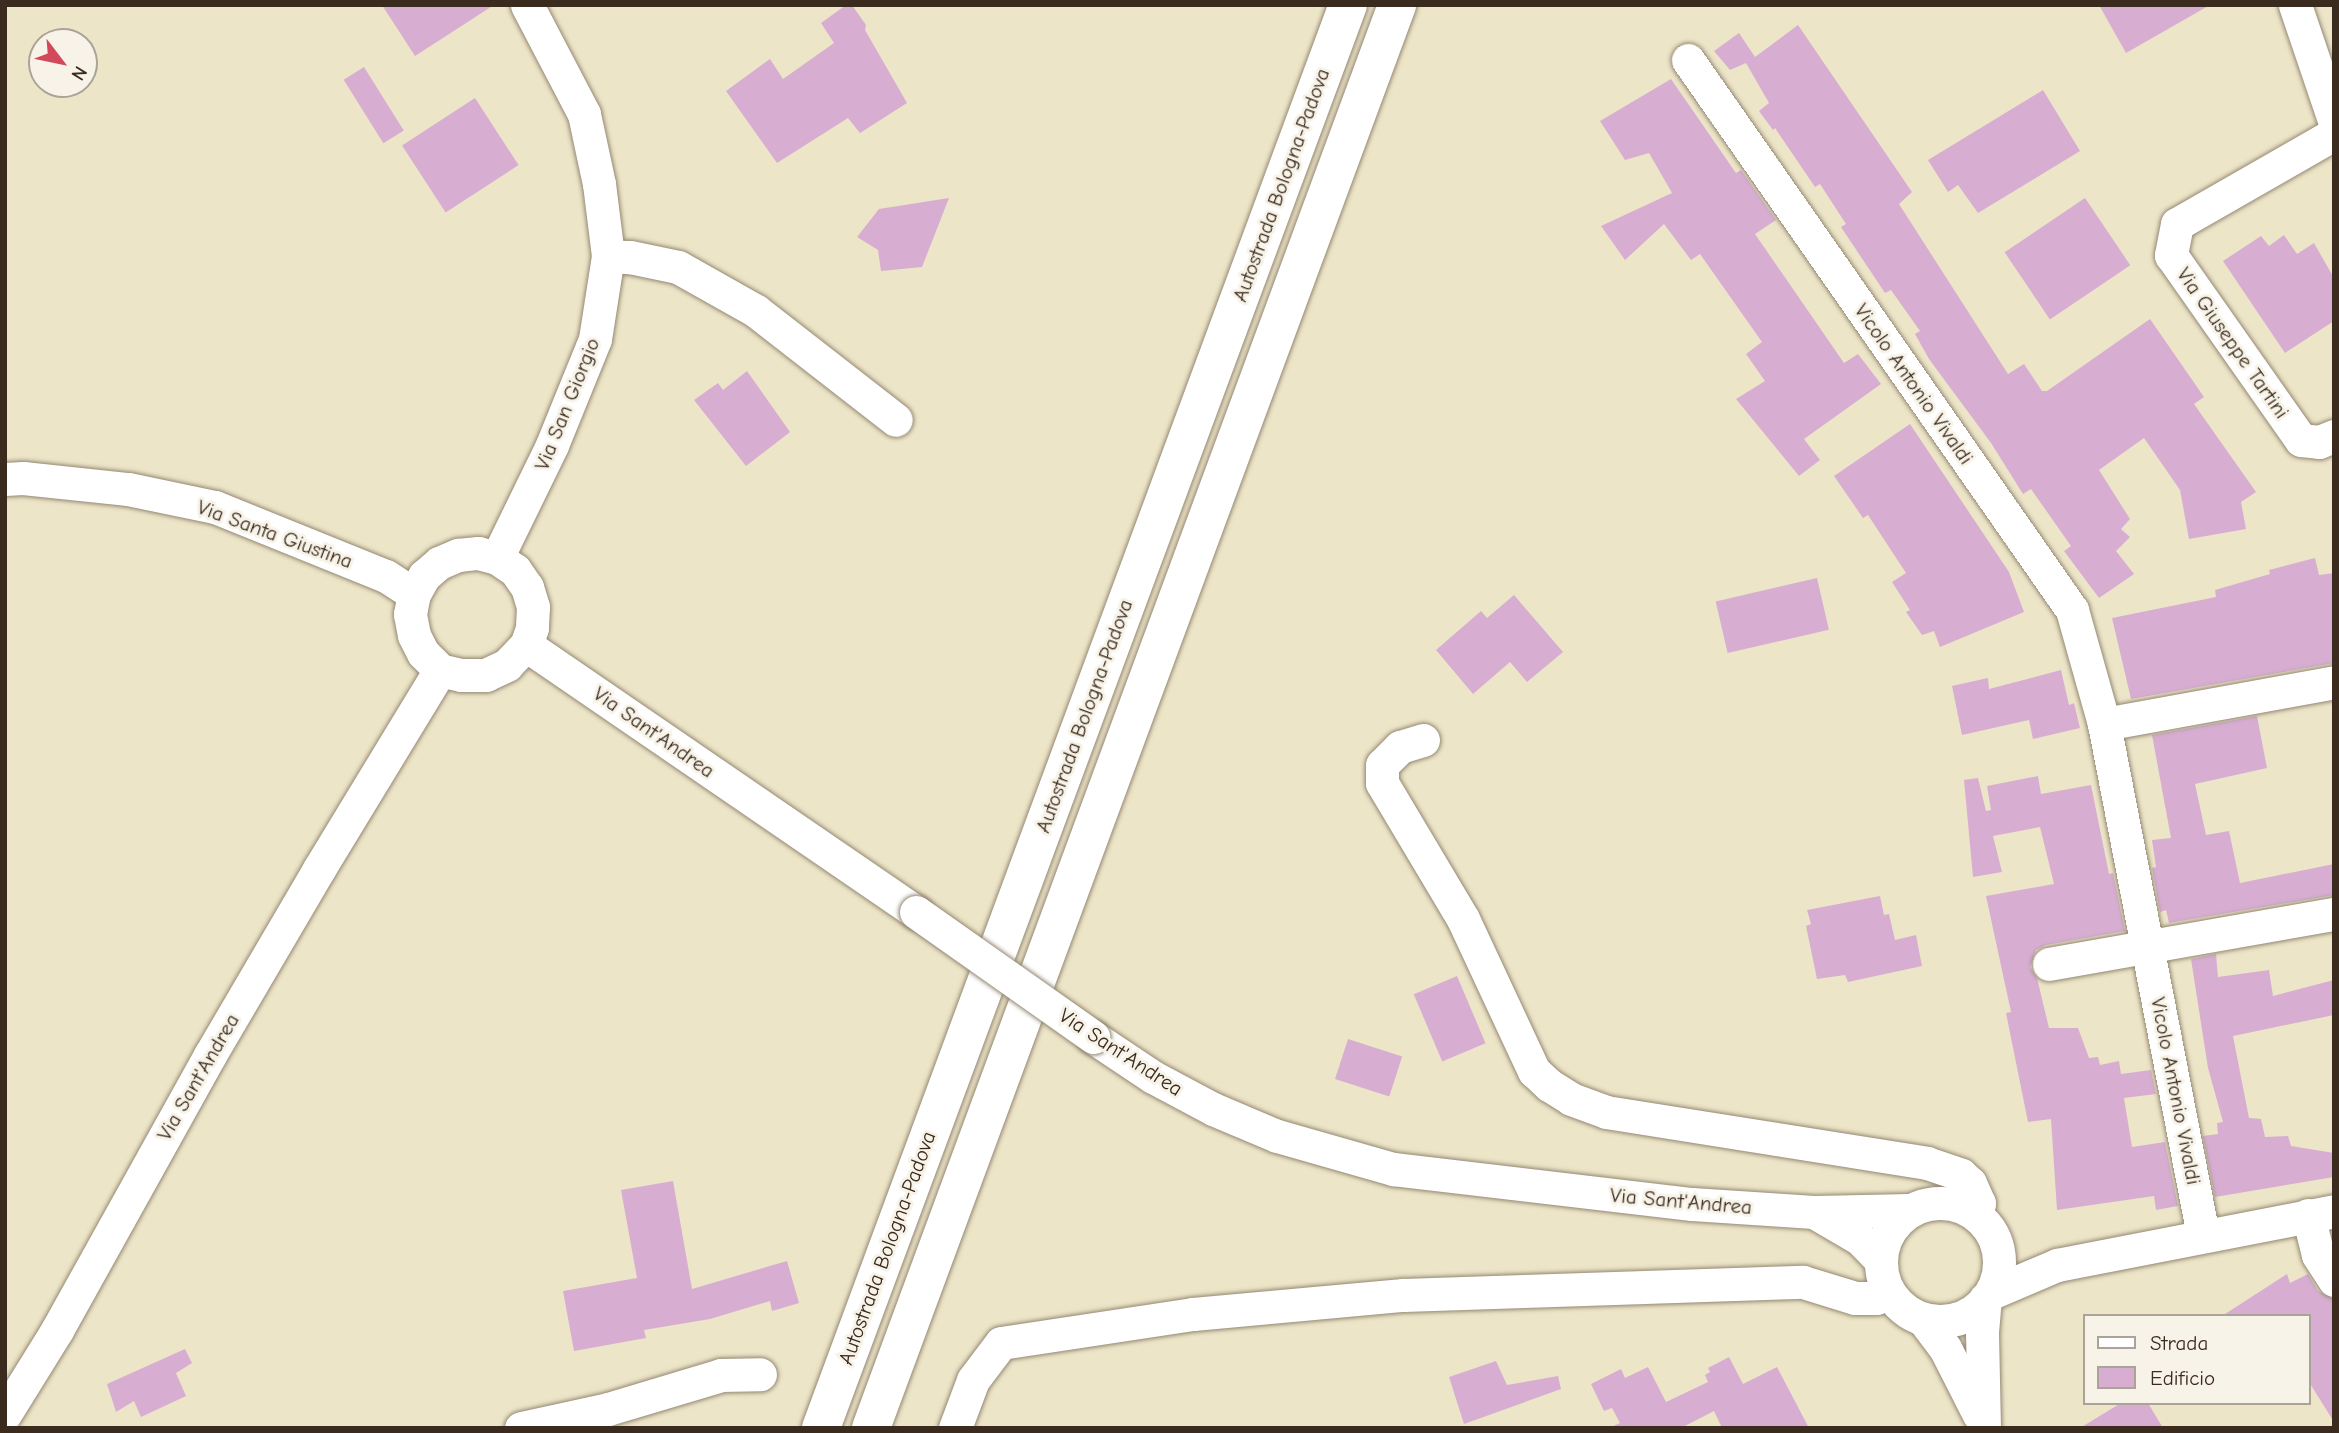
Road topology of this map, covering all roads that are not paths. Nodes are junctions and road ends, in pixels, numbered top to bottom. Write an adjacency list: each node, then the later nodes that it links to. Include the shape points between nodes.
1 (527, 5): 8 (street, Via San Giorgio, via 584,114)
2 (1348, 5): 37 (highway, Autostrada Bologna-Padova)
3 (1396, 5): 38 (highway)
4 (2295, 5): 6 (street)
5 (1688, 60): 17 (street, Vicolo Antonio Vivaldi, via 2072,610)
6 (2334, 120)
7 (2334, 134): 10 (street, Via Giuseppe Tartini, via 2177,224 2171,255 2301,440 2319,442)
8 (608, 256): 9 (street, via 678,267 712,286 756,312); 12 (street, Via San Giorgio, via 595,339 552,445)
9 (896, 420)
10 (2334, 436)
11 (5, 479): 13 (street, Via Santa Giustina, via 128,489 215,507 386,576)
12 (498, 558): 13 (street, via 478,553 439,562); 14 (street, via 515,570 527,587 533,607)
13 (414, 594): 15 (street, via 410,614 414,635 423,653)
14 (526, 645): 15 (street, via 507,665 485,675); 23 (street, Via Sant'Andrea, bridge, via 1093,1037 1213,1109 1277,1136 1393,1169 1692,1204)
15 (440, 670): 34 (street, Via Sant'Andrea, via 318,869)
16 (2334, 682): 17 (street)
17 (2104, 724): 20 (street, Vicolo Antonio Vivaldi)
18 (1423, 740): 25 (street, via 1400,747 1382,765 1382,783 1464,919 1534,1071 1549,1085 1572,1100 1606,1112 1927,1163 1970,1183)
19 (2334, 914): 20 (street)
20 (2149, 946): 21 (street); 26 (street, Vicolo Antonio Vivaldi)
21 (2049, 964)
22 (1909, 1210): 23 (street, Via Sant'Andrea); 25 (street, via 1933,1202 1950,1203); 27 (street, via 1890,1228)
23 (1814, 1212): 27 (street, Via Sant'Andrea, via 1860,1239)
24 (2321, 1213): 26 (street); 29 (street, via 2318,1255)
25 (1986, 1226): 28 (street, via 2013,1249); 31 (street, via 1999,1263)
26 (2203, 1235): 28 (street)
27 (1880, 1260): 30 (street)
28 (2057, 1265): 31 (street)
29 (2334, 1280)
30 (1889, 1292): 32 (street, via 1899,1306); 39 (street, via 1876,1298 1855,1298 1803,1282 1403,1295 1193,1314 1001,1343 973,1380)
31 (1988, 1296): 32 (street, via 1963,1317); 35 (street, via 1982,1332)
32 (1923, 1319): 35 (street, via 1945,1348)
33 (760, 1374): 36 (street, via 721,1375 608,1409)
34 (5, 1414)
35 (1984, 1427)
36 (521, 1428)
37 (821, 1428)
38 (871, 1428)
39 (955, 1428)

